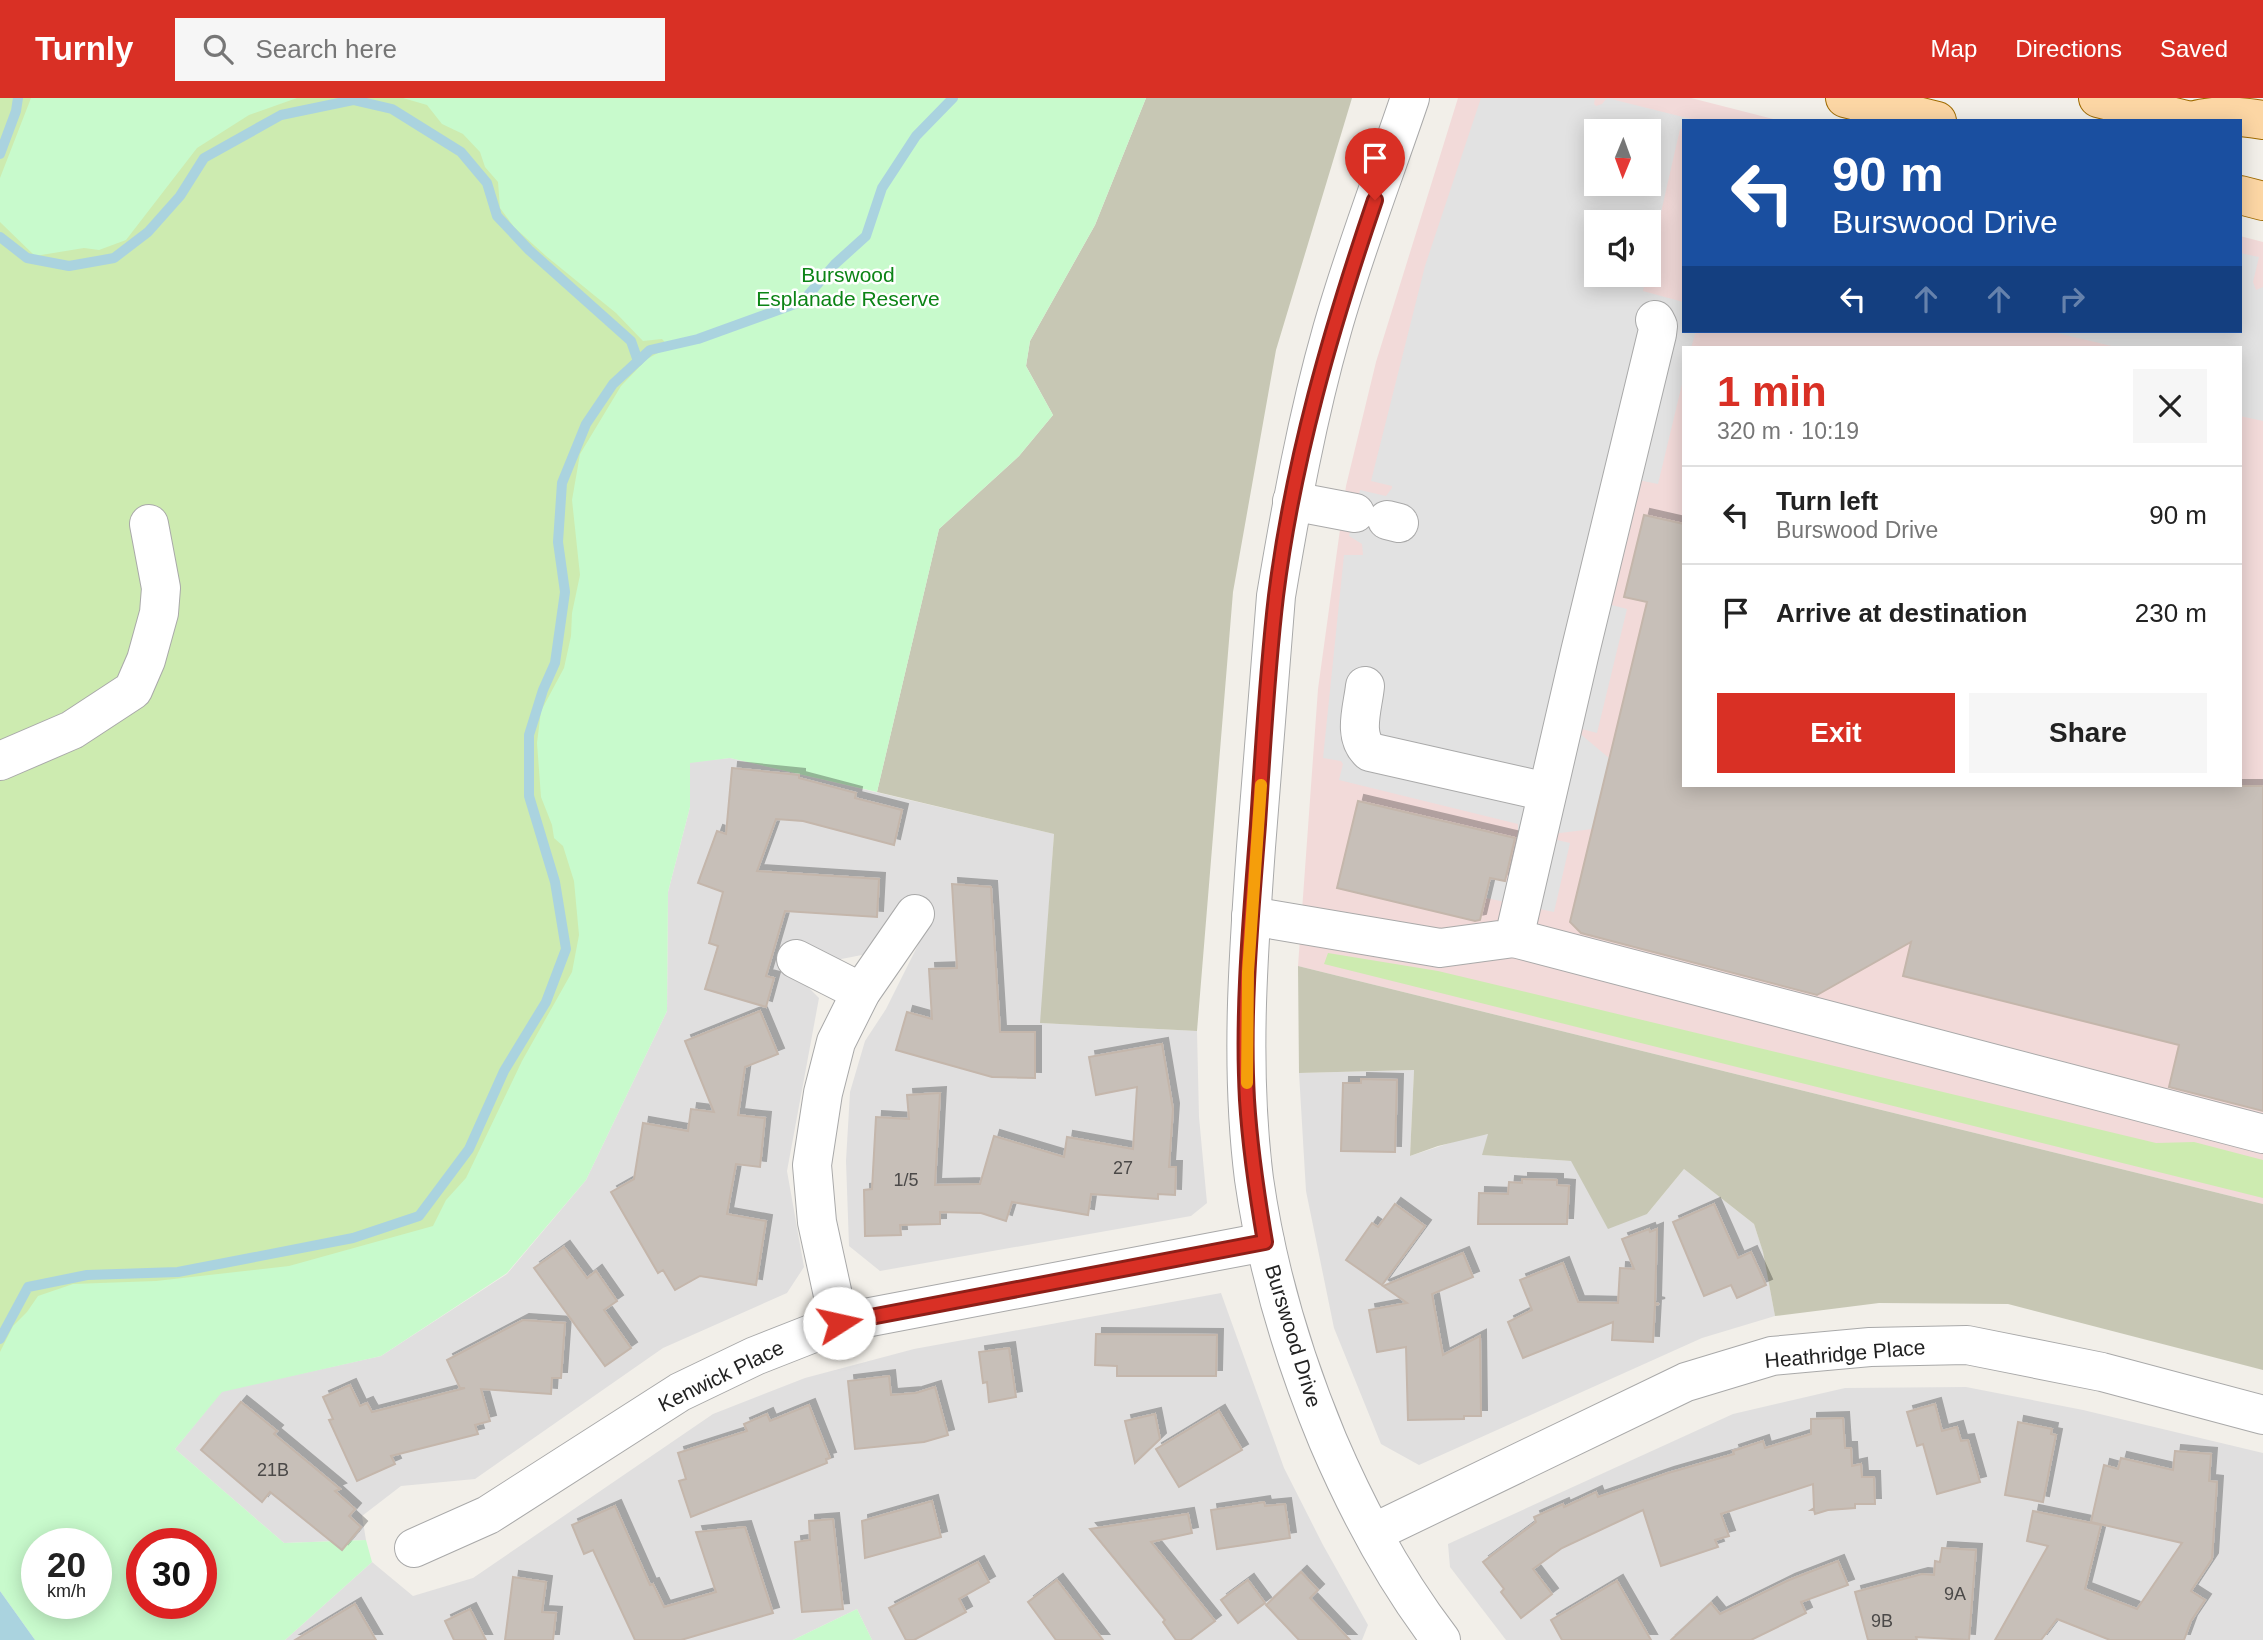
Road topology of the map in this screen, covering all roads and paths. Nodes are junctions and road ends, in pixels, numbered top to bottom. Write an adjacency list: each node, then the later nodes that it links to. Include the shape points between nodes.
1 (1410, 98): 14 (street, Burswood Drive, via 1331,332)
2 (1845, 98): 4 (main road)
3 (2098, 98): 6 (main road)
4 (1887, 104): 5 (main road)
5 (1931, 119)
6 (2182, 119)
7 (2197, 119): 8 (main road, via 2228,114)
8 (2263, 120)
9 (2242, 133): 10 (main road)
10 (2263, 138)
11 (2242, 196): 12 (main road)
12 (2263, 201)
13 (1655, 320): 19 (street, via 1654,348)
14 (1292, 501): 15 (street); 21 (street, Burswood Drive, via 1276,596)
15 (1380, 518)
16 (149, 524): 18 (street, via 161,588 159,613 133,690 72,730)
17 (1365, 686): 19 (street, via 1360,734 1370,752)
18 (0, 761)
19 (1547, 792): 22 (street)
20 (915, 914): 24 (street)
21 (1251, 916): 22 (street, via 1440,948); 26 (street, Burswood Drive, via 1247,1089)
22 (1514, 938): 25 (street)
23 (796, 959): 24 (street)
24 (861, 992): 27 (street, via 836,1042 812,1165 817,1222)
25 (2263, 1134)
26 (1265, 1242): 27 (street, Kenwick Place); 29 (street, Burswood Drive, via 1309,1395)
27 (839, 1323): 30 (street, Kenwick Place, via 680,1392 488,1515)
28 (2263, 1415): 29 (street, Heathridge Place, via 2102,1372 1968,1345 1772,1356 1686,1382)
29 (1373, 1532): 31 (street, Burswood Drive)
30 (414, 1548)
31 (1436, 1638)

